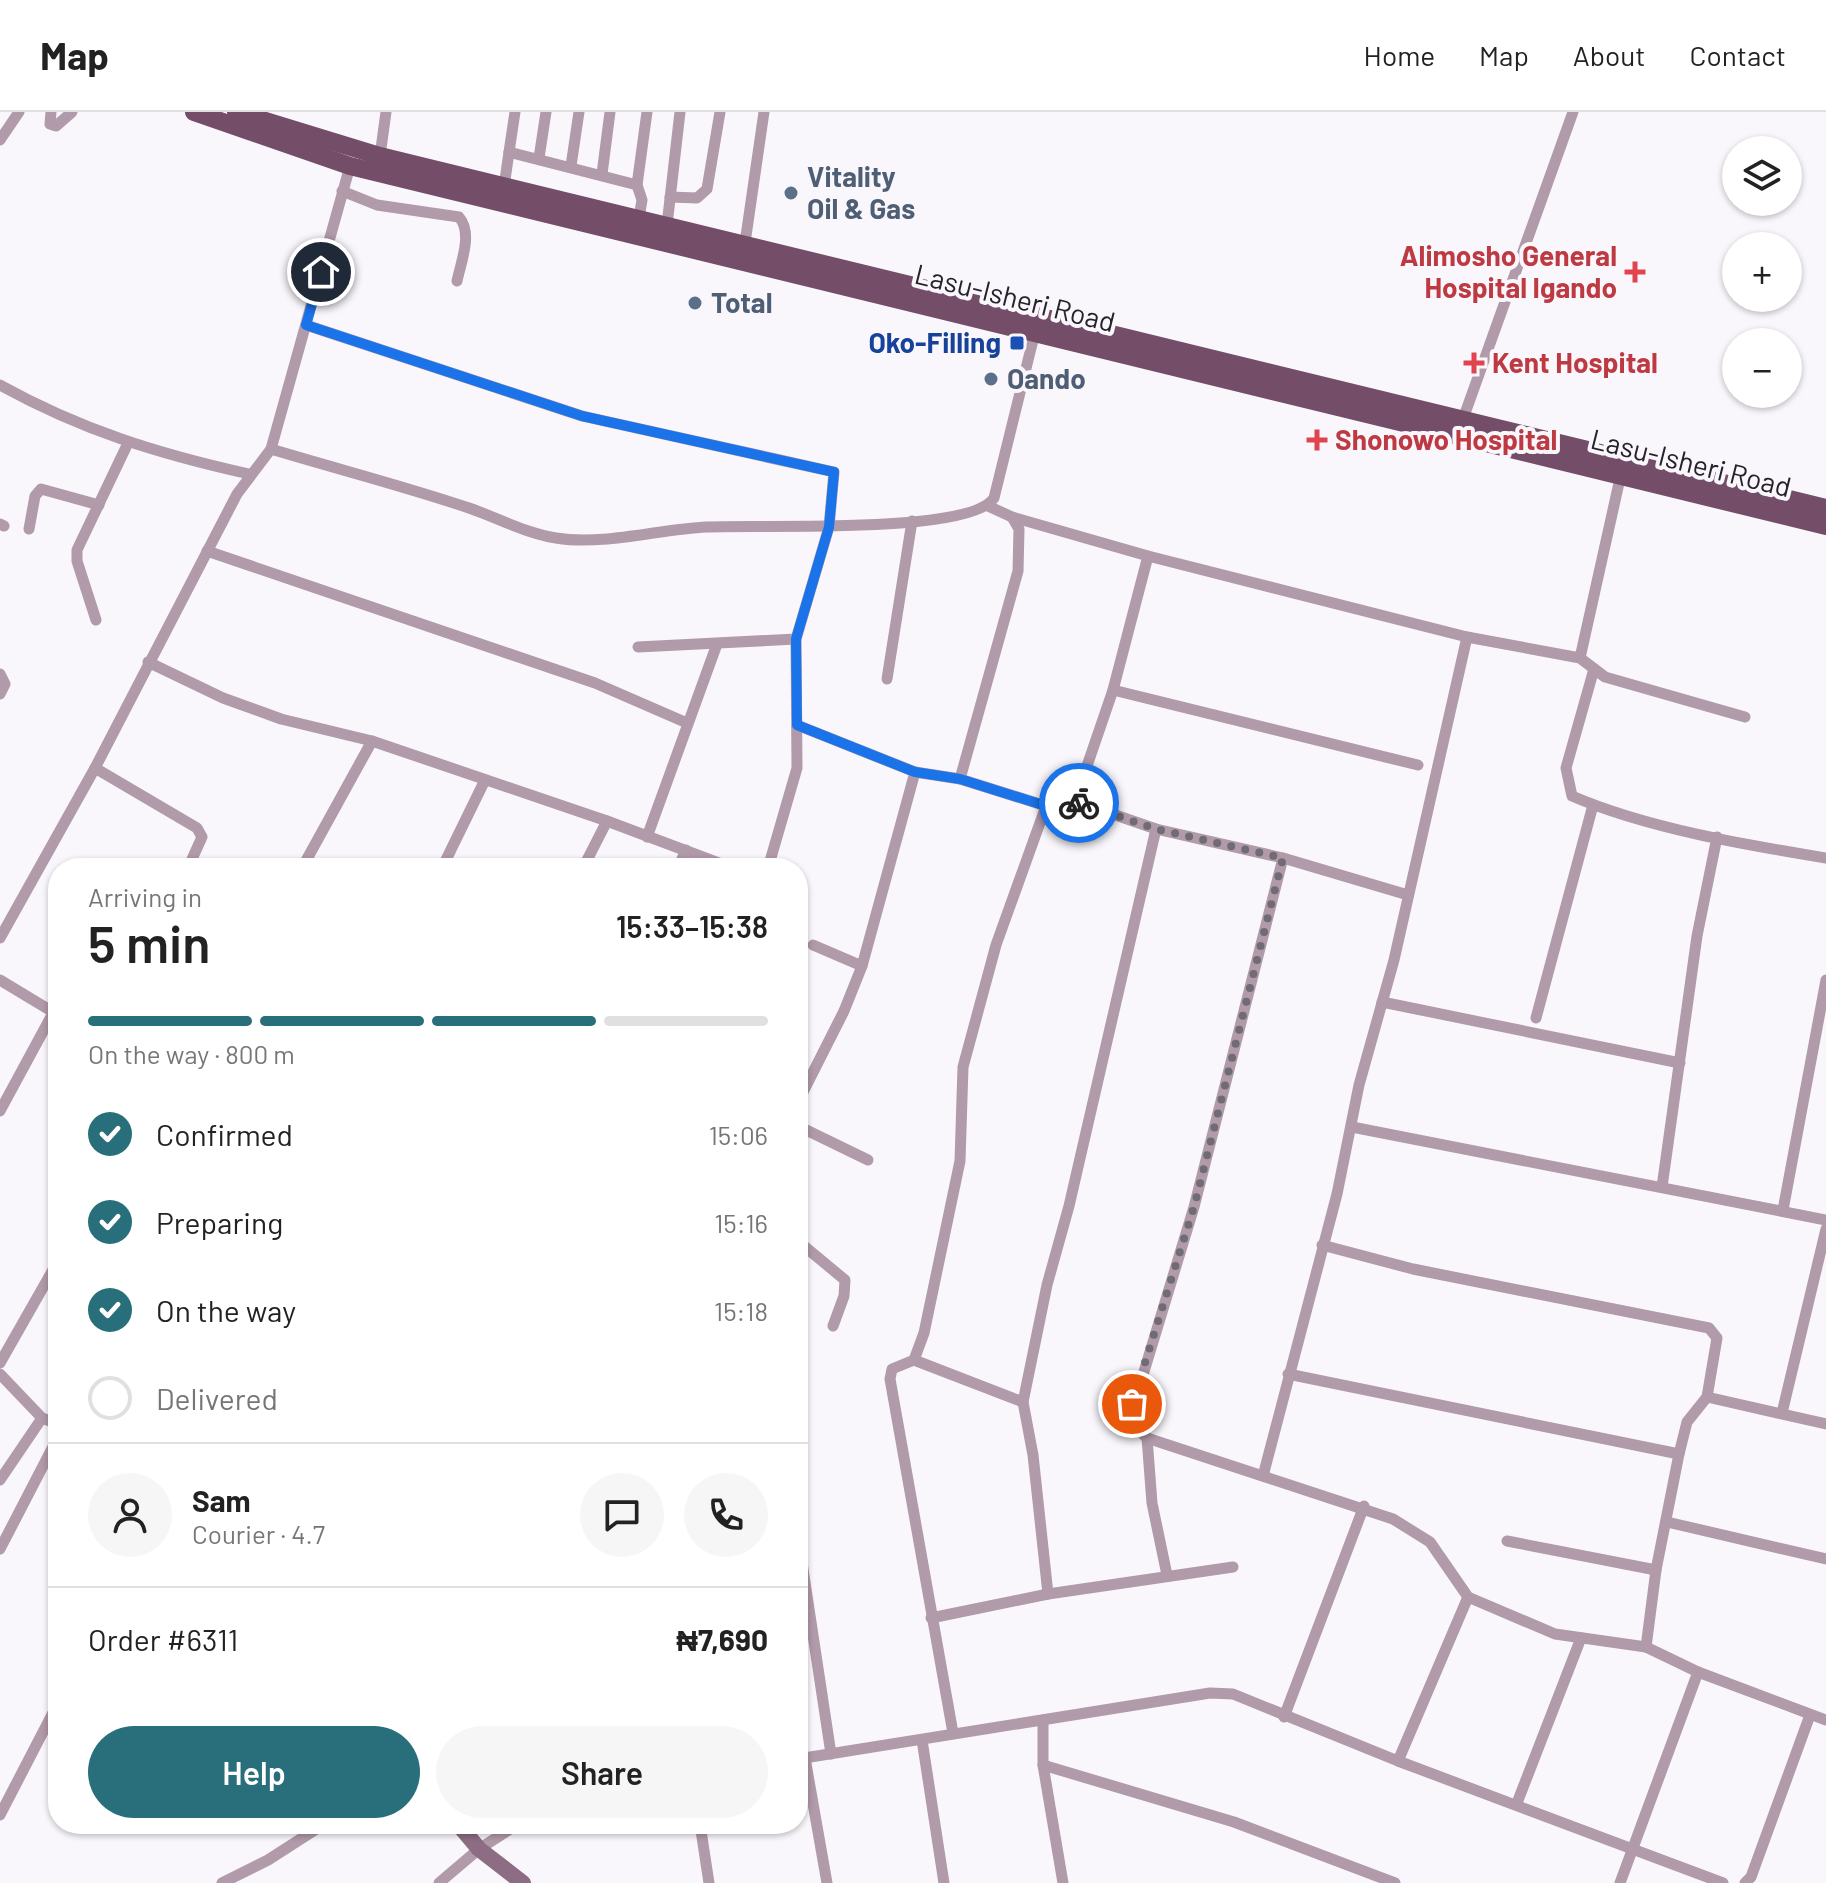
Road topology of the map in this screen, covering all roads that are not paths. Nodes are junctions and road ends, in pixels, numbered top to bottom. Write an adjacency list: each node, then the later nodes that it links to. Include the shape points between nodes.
1 (19, 112): 16 (street)
2 (51, 112): 3 (street, via 50,124 56,126)
3 (72, 112)
4 (194, 112): 20 (main road, Lasu-Isheri Road)
5 (236, 112): 18 (main road, Lasu-Isheri Road)
6 (386, 112): 18 (street)
7 (515, 112): 17 (street)
8 (546, 112): 19 (street)
9 (579, 112): 21 (street)
10 (610, 112): 22 (street)
11 (647, 112): 23 (street)
12 (680, 112): 26 (street)
13 (720, 112): 26 (street, via 707,189 697,198)
14 (764, 112): 29 (street)
15 (1573, 112): 34 (street)
16 (0, 140)
17 (509, 152): 19 (street); 24 (street)
18 (380, 156): 24 (main road, Lasu-Isheri Road)
19 (539, 158): 21 (street)
20 (350, 166): 25 (street); 32 (main road, Lasu-Isheri Road)
21 (571, 166): 22 (street)
22 (602, 174): 23 (street)
23 (637, 185): 27 (street, via 642,200)
24 (504, 187): 27 (main road, Lasu-Isheri Road)
25 (342, 191): 30 (street, via 377,205 459,217 465,241); 31 (street)
26 (670, 197): 28 (street)
27 (639, 218): 28 (main road, Lasu-Isheri Road)
28 (667, 225): 29 (main road, Lasu-Isheri Road)
29 (745, 243): 34 (main road, Lasu-Isheri Road)
30 (457, 281)
31 (306, 325): 36 (street); 45 (street, via 582,416 828,469 835,479)
32 (1035, 332): 38 (main road, Lasu-Isheri Road); 40 (street)
33 (0, 385): 35 (street)
34 (1463, 419): 41 (main road, Lasu-Isheri Road)
35 (128, 443): 37 (street); 39 (street)
36 (271, 449): 37 (street); 45 (street, via 557,538 708,526)
37 (249, 474): 47 (street)
38 (1621, 474): 44 (main road, Lasu-Isheri Road); 54 (street)
39 (99, 505): 46 (street, via 41,489); 49 (street, via 77,550)
40 (988, 506): 42 (street); 43 (street)
41 (1826, 508)
42 (1012, 517): 48 (street); 68 (street, via 1019,529 1018,571)
43 (912, 521): 45 (street); 58 (street)
44 (1826, 526)
45 (829, 527): 51 (street)
46 (29, 529)
47 (207, 551): 55 (street); 62 (street, via 567,673)
48 (1148, 556): 50 (street); 59 (street)
49 (96, 620)
50 (1467, 637): 54 (street); 87 (street)
51 (796, 639): 52 (street); 63 (street)
52 (717, 644): 53 (street); 62 (street)
53 (638, 647)
54 (1580, 658): 56 (street)
55 (148, 662): 64 (street, via 281,719); 66 (street)
56 (1594, 669): 61 (street, via 1636,687); 71 (street, via 1566,768 1572,796)
57 (0, 674): 60 (street, via 5,684)
58 (887, 679)
59 (1113, 690): 65 (street); 70 (street)
60 (0, 694)
61 (1745, 717)
62 (687, 723): 75 (street)
63 (797, 725): 67 (street); 84 (street, via 797,768)
64 (372, 741): 69 (street); 79 (street)
65 (1418, 765)
66 (95, 768): 78 (street, via 197,828 202,837); 88 (street)
67 (915, 772): 68 (street); 90 (street)
68 (960, 779): 72 (street)
69 (485, 780): 73 (street); 80 (street)
70 (1075, 801): 72 (street); 74 (street)
71 (1593, 805): 76 (street); 95 (street)
72 (1046, 806): 111 (street, via 996,945 963,1067 960,1161)
73 (607, 821): 75 (street); 81 (street)
74 (1156, 829): 85 (street); 116 (street)
75 (647, 837): 77 (street)
76 (1717, 837): 86 (street); 97 (street)
77 (686, 850): 82 (street); 83 (street)
78 (194, 858)
79 (308, 858)
80 (447, 858)
81 (588, 858)
82 (682, 858)
83 (706, 858)
84 (771, 858)
85 (1283, 858): 87 (street); 121 (street, via 1194,1207 1132,1404 1129,1421)
86 (1826, 858)
87 (1408, 895): 93 (street)
88 (0, 938)
89 (813, 945): 90 (street)
90 (862, 966): 98 (street)
91 (0, 980): 94 (street)
92 (1826, 980): 104 (street)
93 (1382, 1002): 97 (street); 100 (street)
94 (48, 1010)
95 (1536, 1018)
96 (48, 1026): 99 (street)
97 (1680, 1063): 103 (street)
98 (808, 1082)
99 (0, 1111)
100 (1352, 1127): 103 (street); 107 (street)
101 (808, 1131): 102 (street)
102 (868, 1160)
103 (1662, 1187): 104 (street)
104 (1783, 1210): 105 (street)
105 (1826, 1220)
106 (1826, 1229): 117 (street)
107 (1322, 1245): 114 (street); 115 (street, via 1413,1269 1709,1328 1717,1338)
108 (808, 1249): 110 (street, via 845,1280)
109 (48, 1279): 112 (street)
110 (833, 1326)
111 (914, 1360): 116 (street); 137 (street, via 892,1369 890,1379)
112 (0, 1363)
113 (0, 1374): 118 (street)
114 (1288, 1374): 122 (street); 124 (street)
115 (1707, 1397): 117 (street); 122 (street, via 1687,1422)
116 (1023, 1402): 134 (street)
117 (1782, 1413): 120 (street)
118 (42, 1418): 119 (street); 125 (street)
119 (48, 1420)
120 (1826, 1424)
121 (1147, 1438): 124 (street); 133 (street, via 1152,1503)
122 (1679, 1454): 127 (street)
123 (48, 1456): 129 (street)
124 (1263, 1476): 126 (street)
125 (0, 1480)
126 (1364, 1506): 135 (street, via 1423,1536); 142 (street)
127 (1667, 1522): 130 (street); 132 (street)
128 (1507, 1541): 132 (street)
129 (0, 1549)
130 (1826, 1559)
131 (1233, 1567): 133 (street)
132 (1656, 1570): 139 (street)
133 (1167, 1575): 134 (street)
134 (1048, 1594): 137 (street)
135 (1468, 1597): 138 (street, via 1555,1634); 150 (street)
136 (808, 1602): 148 (street)
137 (931, 1618): 146 (street)
138 (1581, 1638): 139 (street); 153 (street)
139 (1646, 1647): 140 (street)
140 (1698, 1672): 141 (street); 159 (street)
141 (1810, 1715): 144 (street); 171 (street)
142 (1284, 1717): 143 (street, via 1242,1697 1210,1693); 150 (street)
143 (1043, 1720): 146 (street); 151 (street)
144 (1826, 1720)
145 (48, 1722): 154 (street)
146 (953, 1733): 147 (street)
147 (922, 1740): 148 (street); 166 (street)
148 (831, 1754): 149 (street)
149 (808, 1757)
150 (1398, 1761): 153 (street)
151 (1043, 1765): 167 (street); 168 (street, via 1234,1822)
152 (808, 1788): 165 (street)
153 (1517, 1803): 159 (street)
154 (0, 1815)
155 (308, 1834): 161 (street)
156 (466, 1834): 160 (street)
157 (502, 1834): 160 (street)
158 (702, 1834): 164 (street)
159 (1635, 1847): 169 (street); 170 (street)
160 (479, 1849): 162 (street); 163 (street)
161 (222, 1883)
162 (439, 1883)
163 (523, 1883)
164 (709, 1883)
165 (827, 1883)
166 (944, 1883)
167 (1063, 1883)
168 (1395, 1883)
169 (1620, 1883)
170 (1723, 1883)
171 (1745, 1883)

